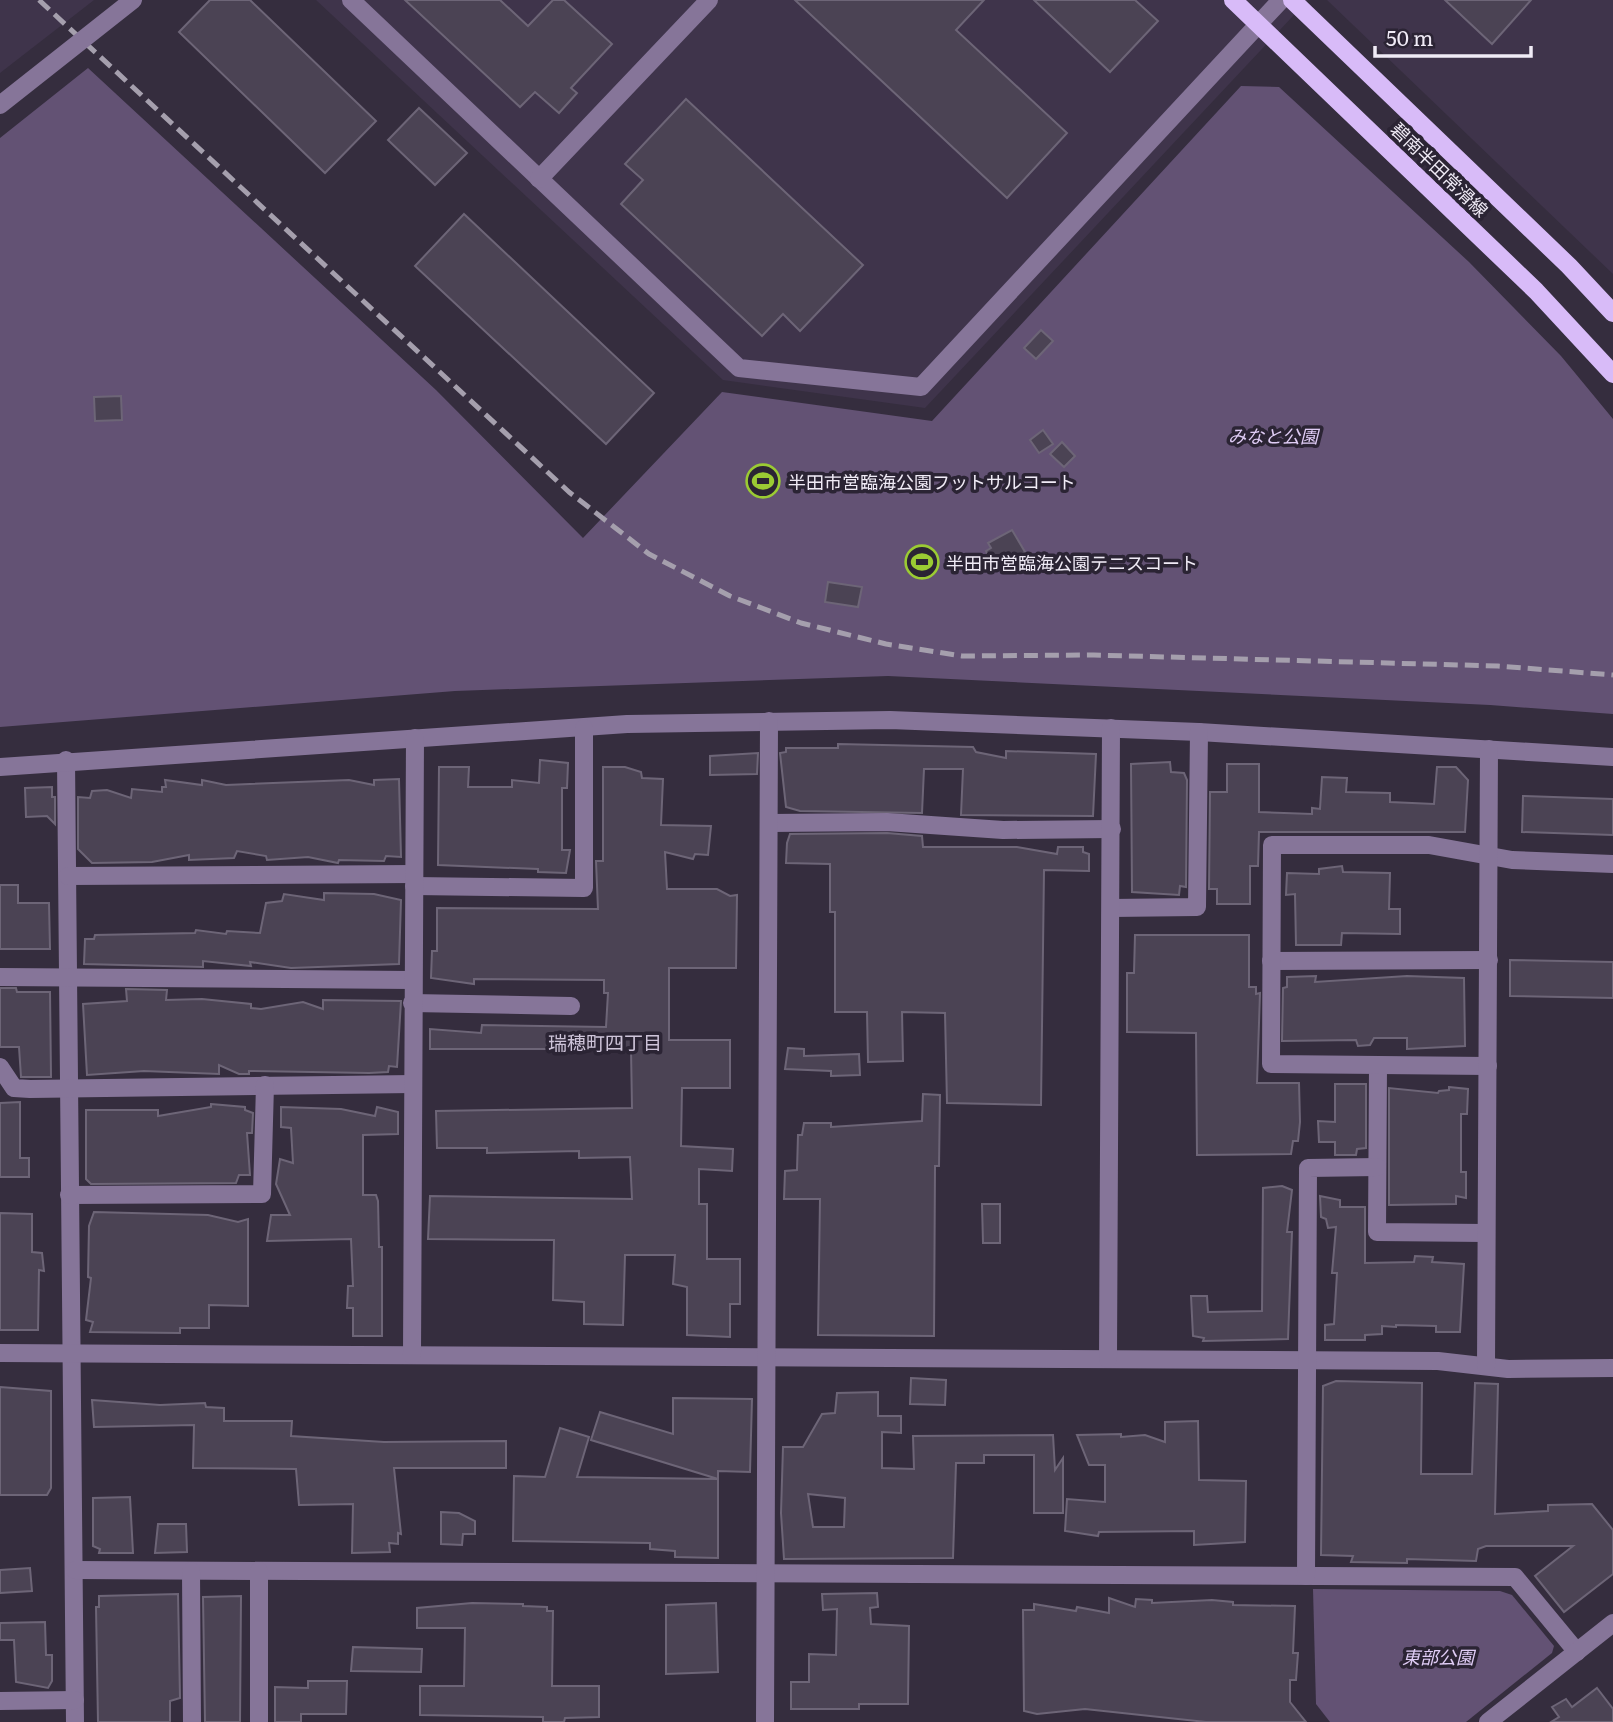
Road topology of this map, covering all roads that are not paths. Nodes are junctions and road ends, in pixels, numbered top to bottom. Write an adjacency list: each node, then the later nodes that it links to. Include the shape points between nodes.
1 (133, 0): 8 (street, bridge)
2 (352, 0): 9 (street)
3 (709, 0): 9 (street)
4 (1233, 0): 7 (main road, 碧南半田常滑線)
5 (1281, 0): 7 (street)
6 (1292, 0): 10 (main road, 碧南半田常滑線)
7 (1259, 25): 9 (street, via 922,387 739,368); 11 (main road, 碧南半田常滑線, via 1536,291)
8 (0, 105)
9 (539, 179)
10 (1613, 313)
11 (1613, 374)
12 (769, 721): 13 (street); 14 (street); 21 (street)
13 (584, 728): 16 (street); 26 (street, via 584,888)
14 (1111, 728): 15 (street); 22 (street)
15 (1199, 732): 17 (street); 27 (street, via 1197,907)
16 (415, 738): 19 (street); 26 (street)
17 (1489, 749): 18 (street); 23 (street)
18 (1613, 757)
19 (66, 760): 20 (street); 25 (street)
20 (0, 767)
21 (769, 823): 22 (street); 47 (street)
22 (1112, 830): 27 (street)
23 (1488, 857): 24 (street); 28 (street); 29 (street, via 1429,845 1272,845)
24 (1613, 864)
25 (68, 876): 26 (street); 31 (street)
26 (414, 880): 32 (street)
27 (1111, 908): 48 (street)
28 (1489, 960): 29 (street); 36 (street)
29 (1271, 961): 35 (street, via 1271,1064)
30 (0, 977): 31 (street)
31 (67, 980): 32 (street); 40 (street)
32 (412, 980): 33 (street)
33 (412, 1003): 34 (street); 38 (street)
34 (571, 1006)
35 (1378, 1066): 36 (street); 41 (street)
36 (1488, 1066): 43 (street)
37 (0, 1067): 40 (street, via 13,1088)
38 (413, 1084): 39 (street); 46 (street)
39 (265, 1085): 40 (street); 42 (street, via 262,1194)
40 (69, 1087): 42 (street)
41 (1377, 1167): 43 (street, via 1377,1232); 49 (street, via 1308,1168)
42 (69, 1195): 45 (street)
43 (1485, 1233): 50 (street)
44 (0, 1353): 45 (street)
45 (71, 1353): 46 (street); 52 (street)
46 (412, 1355): 47 (street)
47 (765, 1358): 48 (street); 55 (street)
48 (1108, 1359): 49 (street)
49 (1308, 1360): 50 (street); 56 (street)
50 (1486, 1366): 51 (street)
51 (1613, 1368)
52 (75, 1570): 53 (street); 59 (street)
53 (191, 1571): 54 (street); 62 (street)
54 (259, 1571): 55 (street); 63 (street)
55 (767, 1574): 56 (street); 64 (street)
56 (1306, 1576): 58 (street, via 1515,1577)
57 (1613, 1623): 58 (street)
58 (1577, 1652): 65 (street)
59 (75, 1700): 60 (street); 61 (street)
60 (0, 1701)
61 (75, 1722)
62 (192, 1722)
63 (259, 1722)
64 (765, 1722)
65 (1488, 1722)

